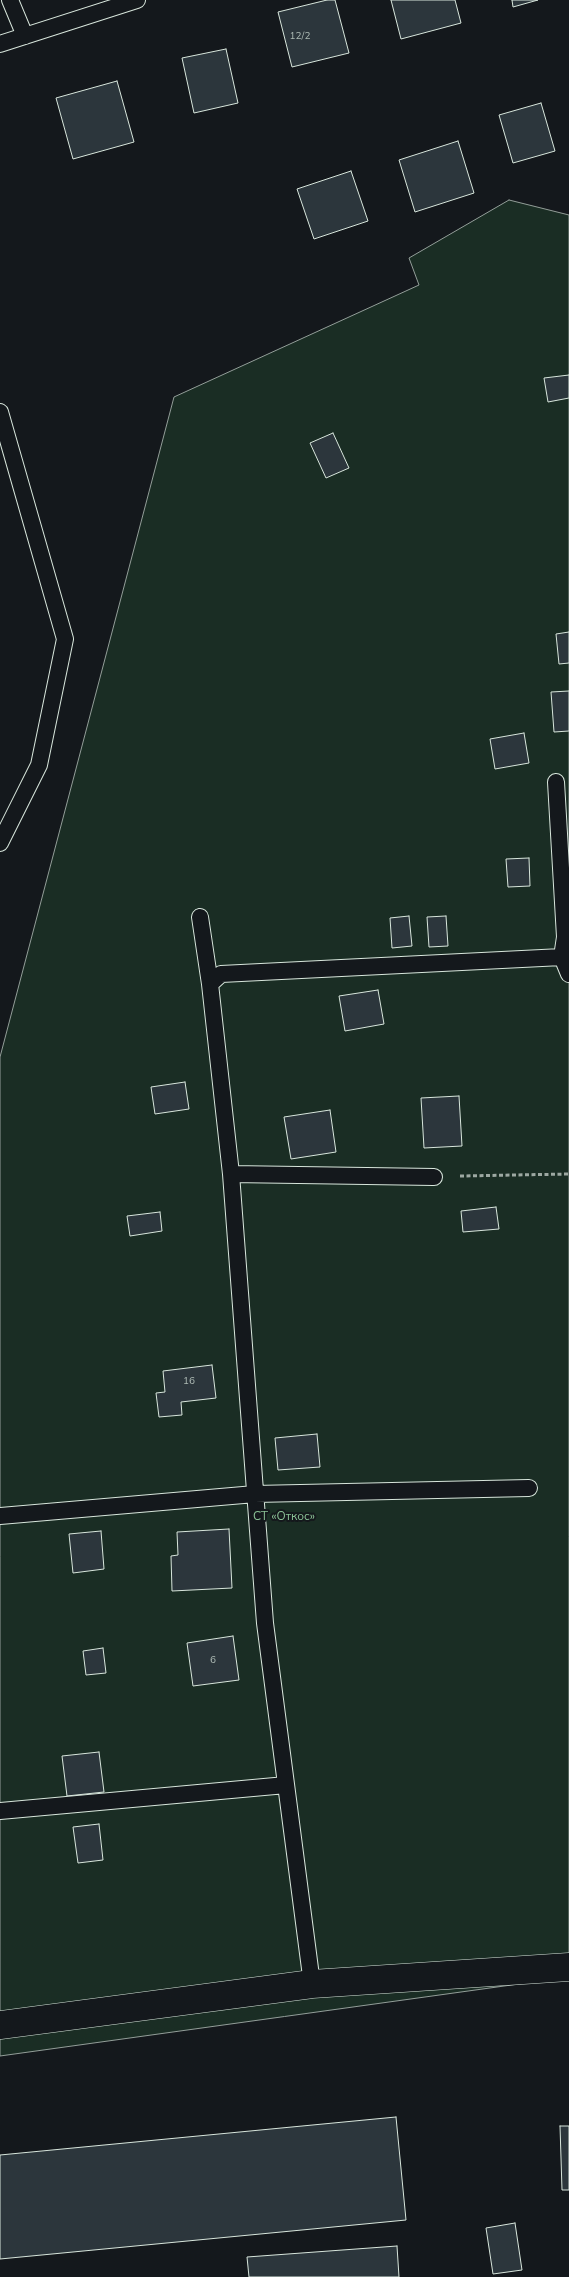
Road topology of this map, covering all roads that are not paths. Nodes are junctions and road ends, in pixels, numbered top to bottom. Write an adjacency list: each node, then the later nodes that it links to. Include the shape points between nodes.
1 (10, 0): 3 (lane)
2 (137, 0): 3 (lane)
3 (25, 36): 4 (lane)
4 (0, 44)
5 (0, 412): 7 (lane, via 65,639 39,765)
6 (556, 782): 9 (lane)
7 (0, 843)
8 (200, 917): 11 (lane)
9 (566, 955): 10 (lane); 11 (lane, via 221,974)
10 (569, 974)
11 (210, 984): 12 (lane)
12 (231, 1174): 13 (lane); 15 (lane)
13 (434, 1177)
14 (528, 1488): 15 (lane)
15 (255, 1494): 16 (lane); 17 (lane, via 265,1623)
16 (0, 1516)
17 (286, 1785): 18 (lane); 20 (lane)
18 (0, 1811)
19 (569, 1967): 20 (street)
20 (312, 1984): 21 (street)
21 (0, 2025)

